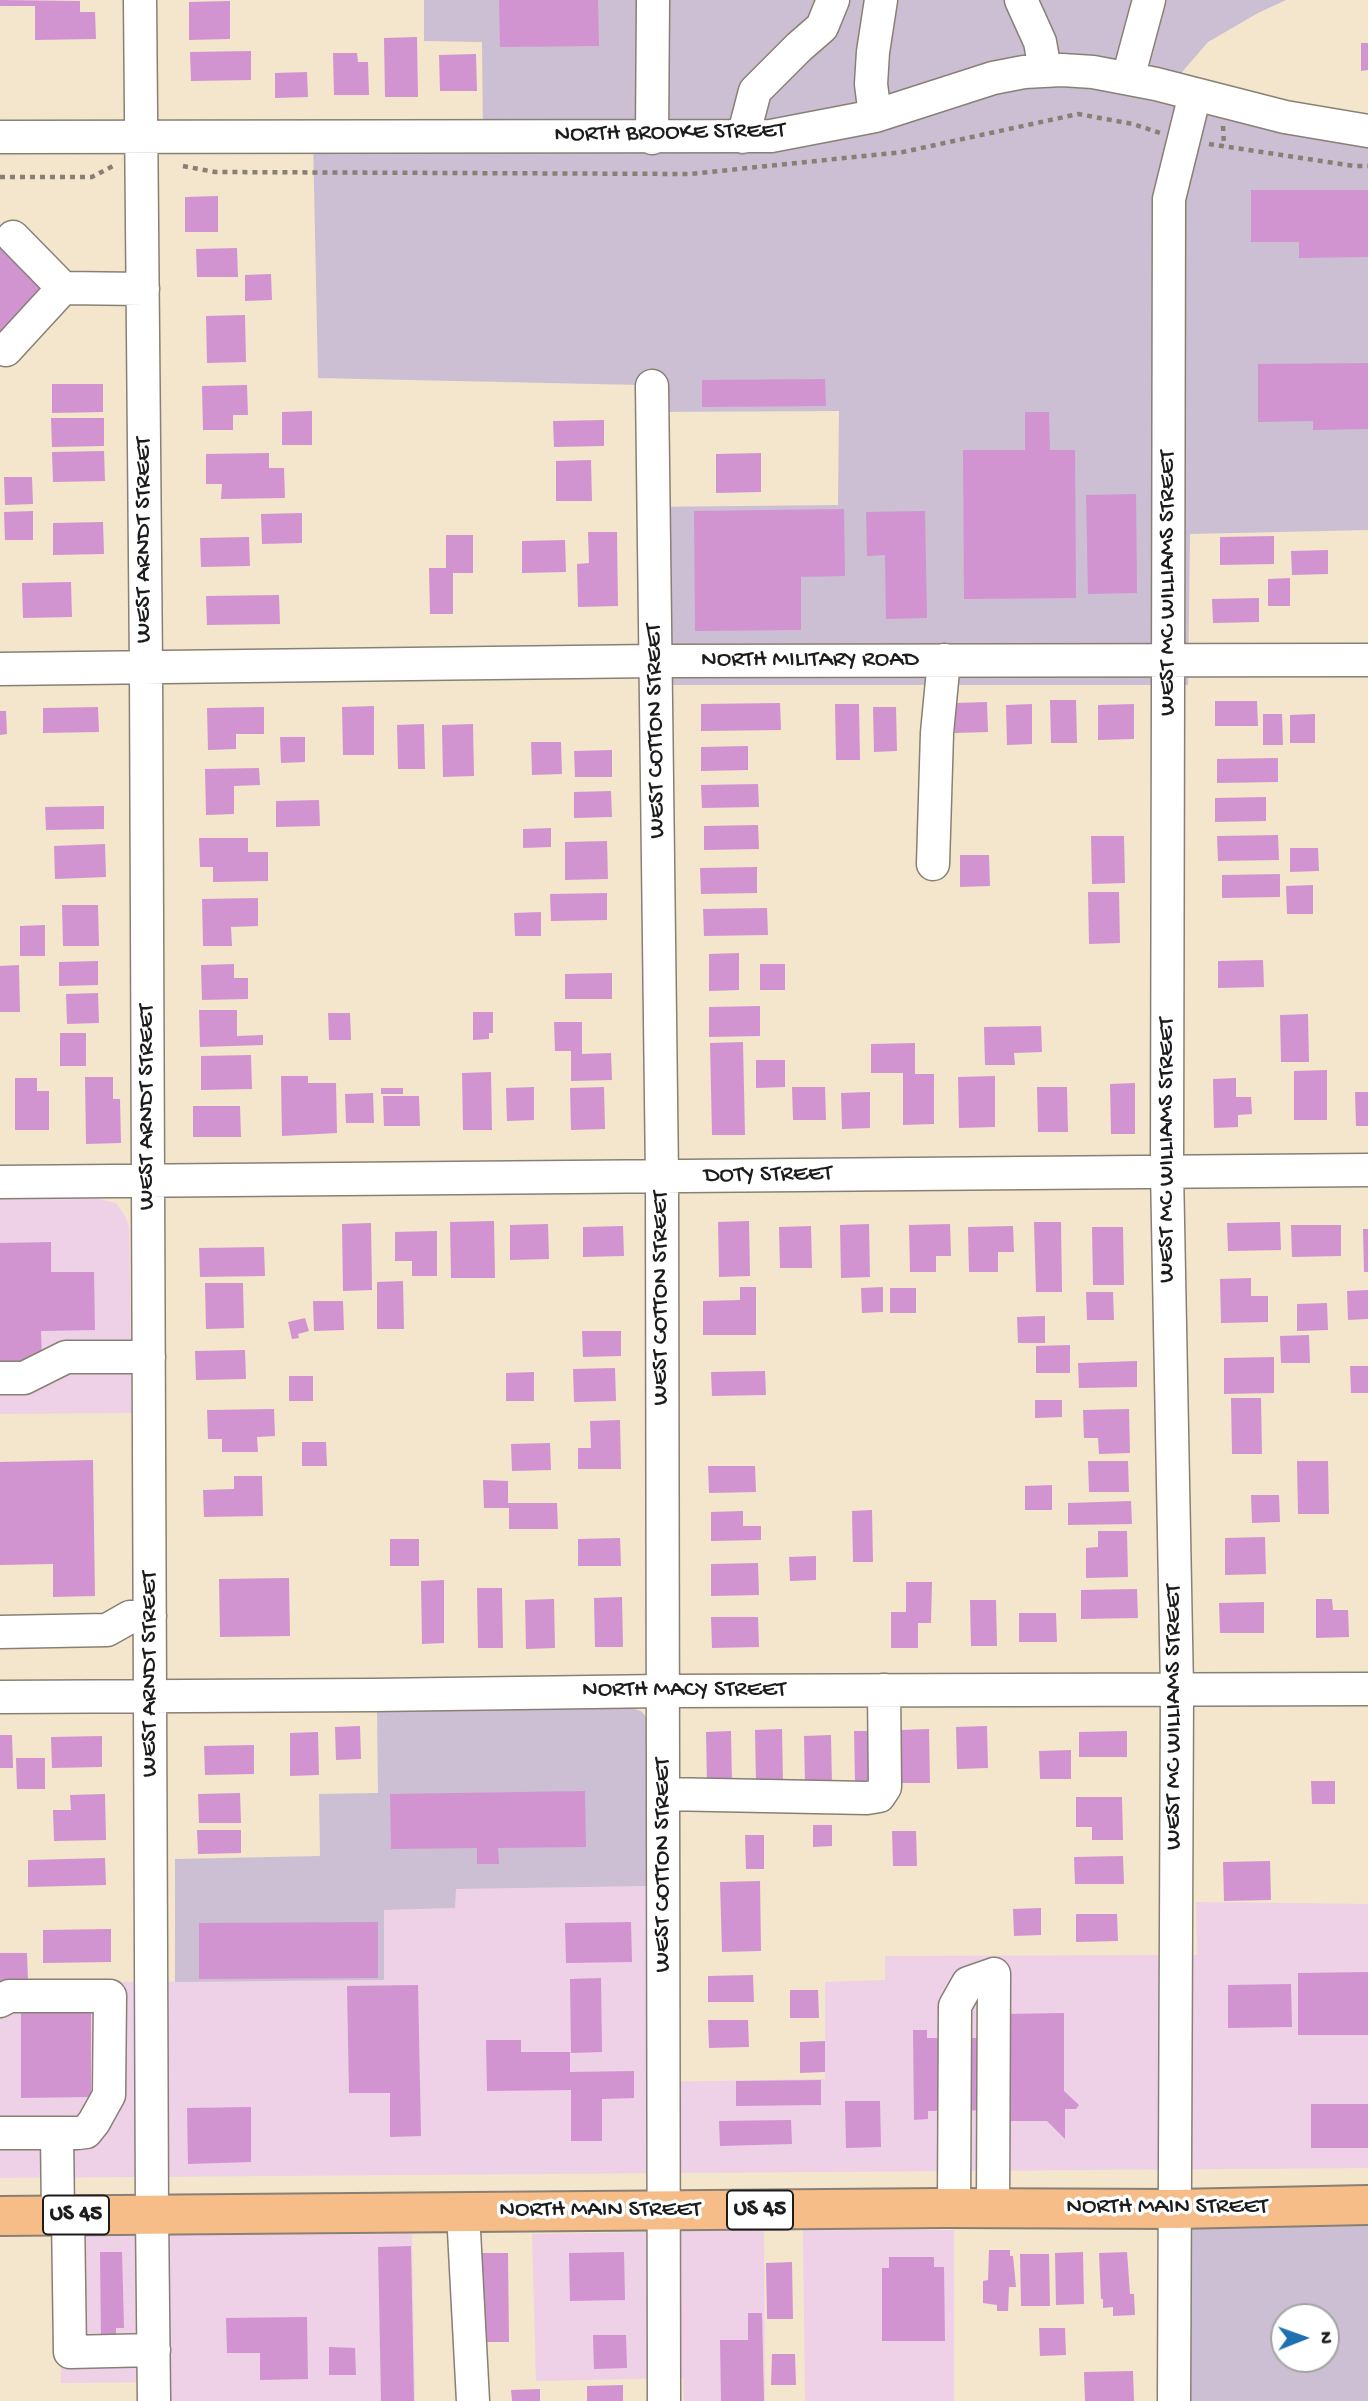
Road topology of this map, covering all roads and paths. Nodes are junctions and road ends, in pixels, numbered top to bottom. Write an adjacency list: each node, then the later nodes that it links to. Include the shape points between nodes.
1 (140, 0): 16 (street, WEST ARNDT STREET)
2 (653, 0): 15 (street)
3 (832, 0): 13 (street, via 822,27 755,91)
4 (881, 0): 10 (street, via 871,74)
5 (1021, 0): 7 (street, via 1040,42)
6 (1149, 0): 8 (street)
7 (1045, 71): 8 (street, NORTH BROOKE STREET); 10 (street, NORTH BROOKE STREET, via 993,78)
8 (1128, 78): 9 (street, NORTH BROOKE STREET)
9 (1195, 94): 12 (street, NORTH BROOKE STREET, via 1285,117); 24 (street, WEST MC WILLIAMS STREET, via 1169,199)
10 (875, 117): 13 (street, NORTH BROOKE STREET, via 771,136)
11 (1022, 125): 16 (path, via 903,152 690,174 215,172 176,164)
12 (1368, 131)
13 (743, 136): 15 (street, NORTH BROOKE STREET)
14 (0, 137): 16 (street, NORTH BROOKE STREET)
15 (652, 138): 16 (street, NORTH BROOKE STREET)
16 (142, 150): 17 (path, via 92,177); 20 (street, WEST ARNDT STREET)
17 (0, 177)
18 (13, 237): 19 (street)
19 (63, 288): 20 (street); 21 (street)
20 (143, 289): 27 (street, WEST ARNDT STREET)
21 (6, 350)
22 (652, 386): 26 (street, WEST COTTON STREET)
23 (944, 660): 24 (street, NORTH MILITARY ROAD); 26 (street, NORTH MILITARY ROAD); 29 (street)
24 (1169, 660): 25 (street, NORTH MILITARY ROAD); 30 (street, WEST MC WILLIAMS STREET)
25 (1368, 660)
26 (656, 661): 27 (street, NORTH MILITARY ROAD); 32 (street, WEST COTTON STREET)
27 (146, 667): 28 (street, NORTH MILITARY ROAD); 33 (street, WEST ARNDT STREET)
28 (0, 669)
29 (933, 864)
30 (1167, 1170): 31 (street, DOTY STREET); 32 (street, DOTY STREET); 41 (street, WEST MC WILLIAMS STREET)
31 (1368, 1170)
32 (662, 1177): 33 (street, DOTY STREET); 42 (street, WEST COTTON STREET)
33 (149, 1181): 34 (street, DOTY STREET); 35 (street, WEST ARNDT STREET)
34 (0, 1182)
35 (149, 1357): 36 (street, via 66,1357 24,1378); 37 (street, WEST ARNDT STREET)
36 (0, 1378)
37 (150, 1616): 38 (street, via 130,1617 107,1630); 43 (street, WEST ARNDT STREET)
38 (0, 1632)
39 (1368, 1689): 41 (street, NORTH MACY STREET)
40 (884, 1690): 41 (street, NORTH MACY STREET); 42 (street, NORTH MACY STREET); 45 (street, via 885,1787 879,1796)
41 (1177, 1690): 56 (street, WEST MC WILLIAMS STREET)
42 (663, 1691): 43 (street, NORTH MACY STREET); 45 (street, WEST COTTON STREET)
43 (151, 1695): 44 (street, NORTH MACY STREET); 49 (street, WEST ARNDT STREET)
44 (0, 1697)
45 (664, 1794): 57 (street, WEST COTTON STREET)
46 (993, 1974): 55 (street)
47 (110, 2000): 48 (street, via 9,1996); 49 (street); 50 (street)
48 (0, 2001)
49 (151, 2003): 51 (street, WEST ARNDT STREET)
50 (110, 2059): 51 (street); 53 (street, via 110,2095 94,2122 86,2132)
51 (152, 2059): 59 (street, WEST ARNDT STREET)
52 (0, 2133): 53 (street)
53 (57, 2133): 61 (street)
54 (1368, 2205): 56 (main road, NORTH MAIN STREET / US 45)
55 (974, 2208): 56 (main road, NORTH MAIN STREET / US 45); 57 (main road, NORTH MAIN STREET / US 45)
56 (1175, 2209): 66 (street, WEST MC WILLIAMS STREET)
57 (665, 2210): 58 (main road, NORTH MAIN STREET / US 45); 65 (street, WEST COTTON STREET)
58 (463, 2212): 59 (main road, NORTH MAIN STREET / US 45); 64 (street)
59 (152, 2214): 61 (main road, NORTH MAIN STREET / US 45); 62 (street, WEST ARNDT STREET)
60 (0, 2216): 61 (main road, NORTH MAIN STREET / US 45)
61 (63, 2216): 62 (street, via 70,2352)
62 (154, 2350): 63 (street, WEST ARNDT STREET)
63 (154, 2401)
64 (473, 2401)
65 (664, 2401)
66 (1174, 2401)

